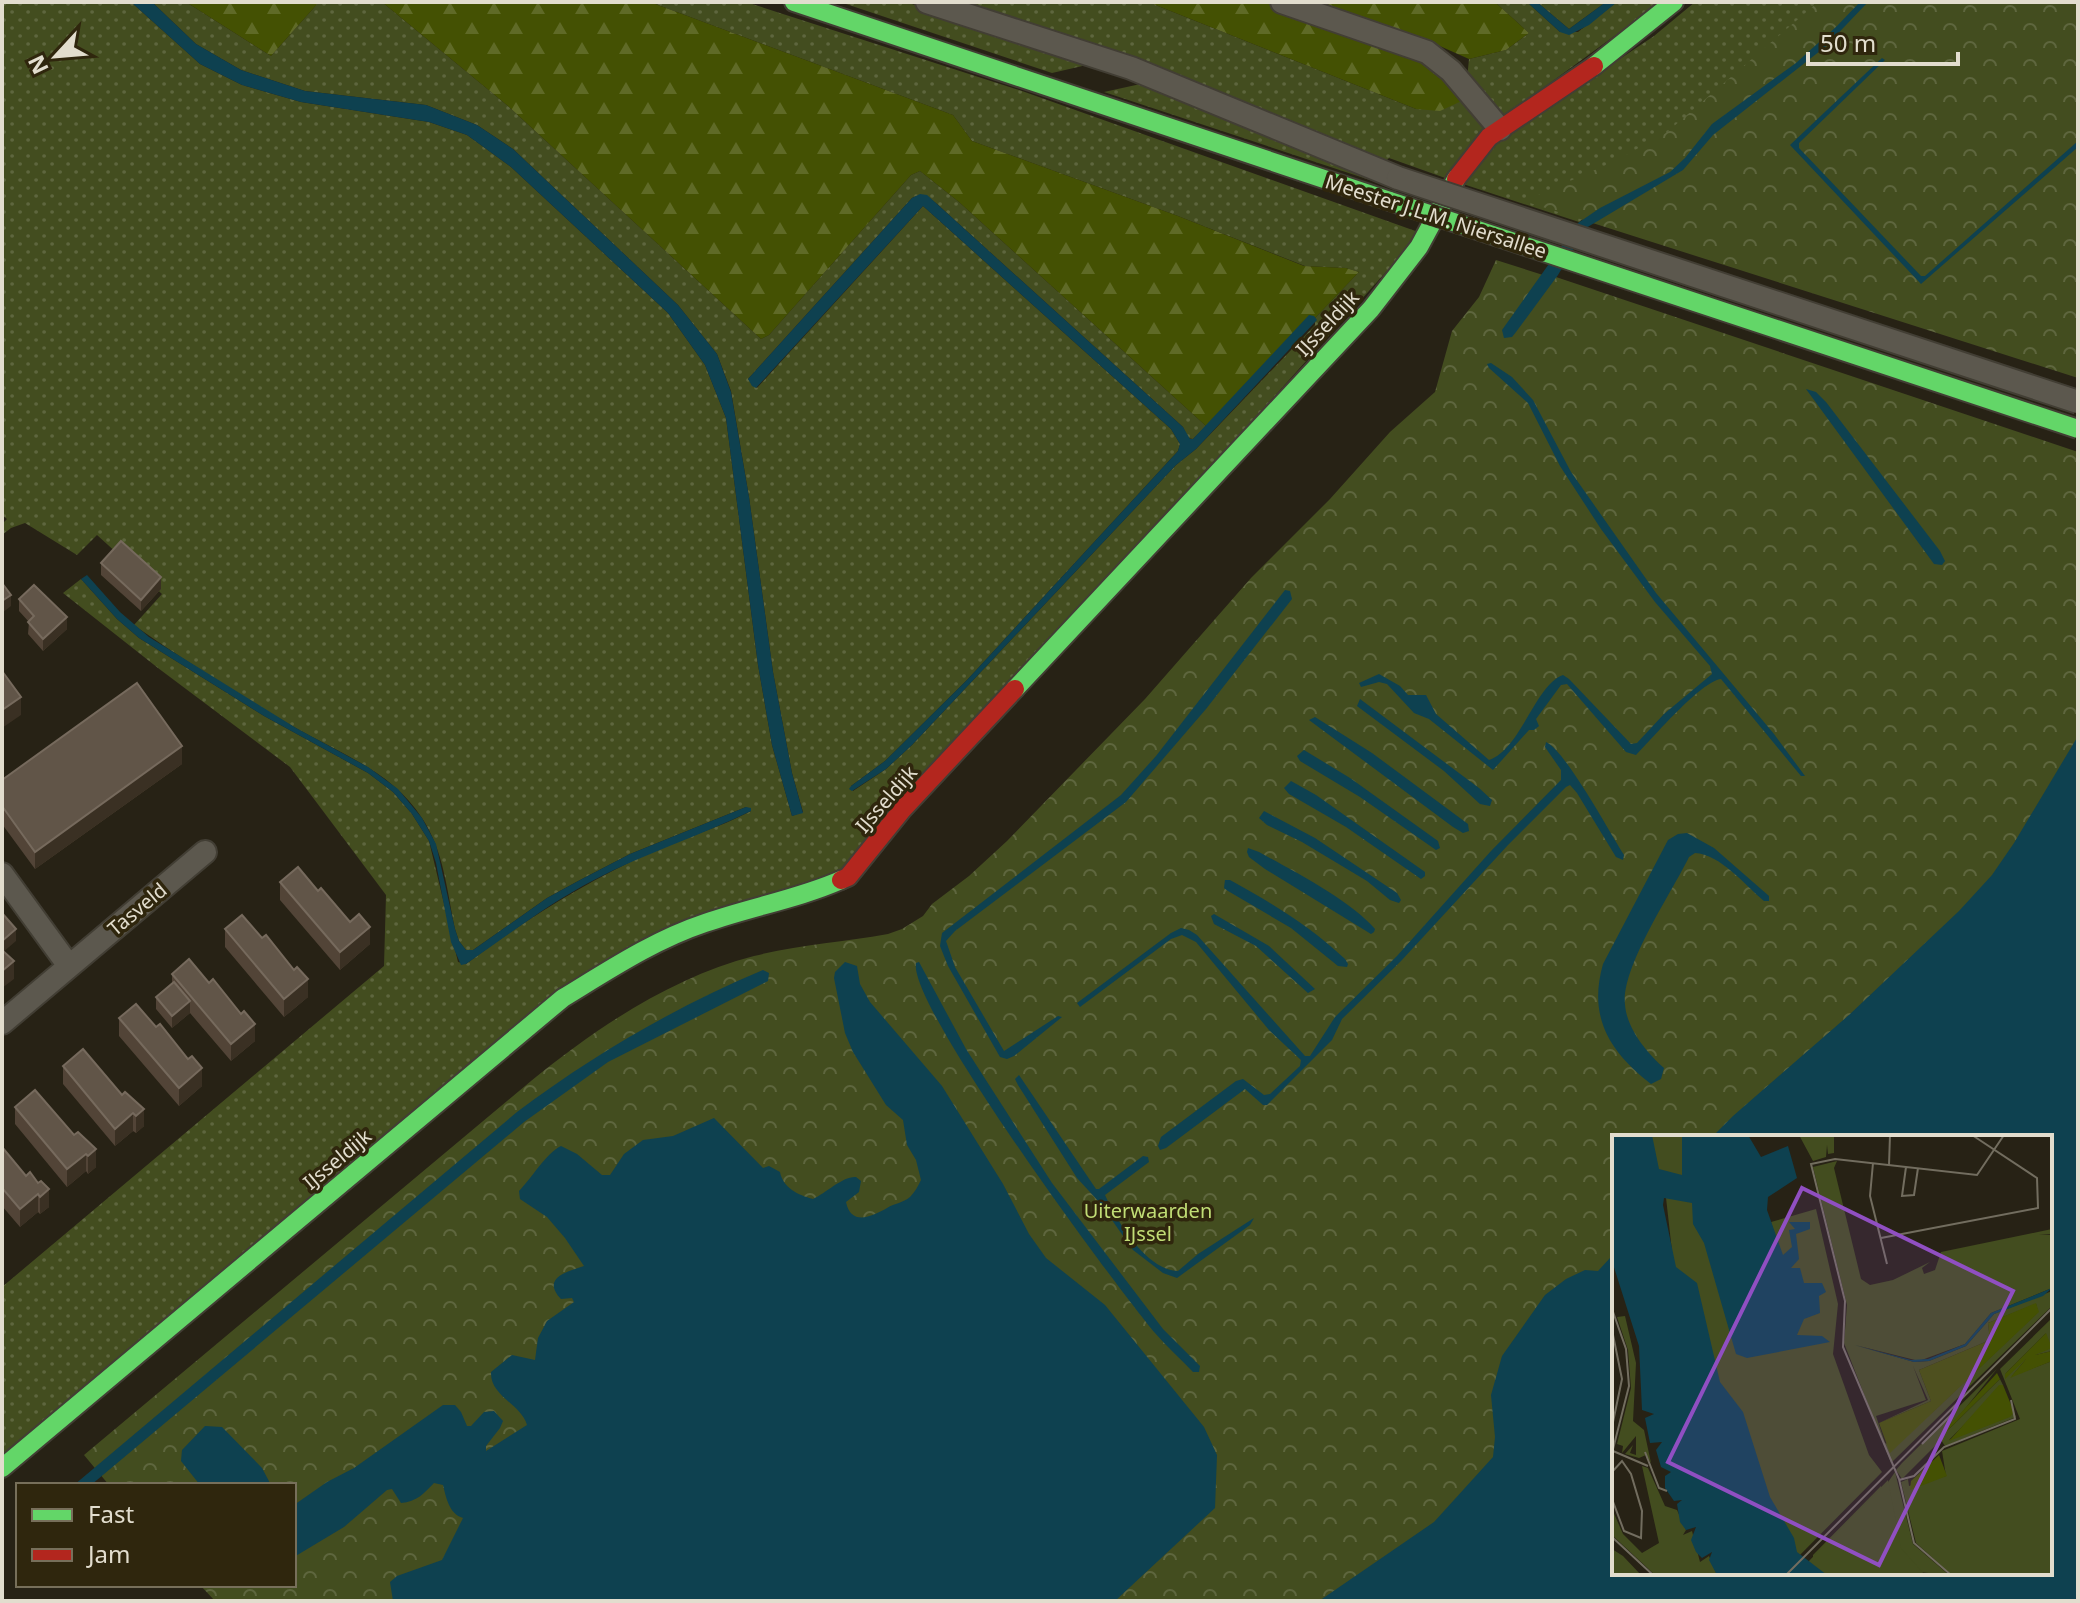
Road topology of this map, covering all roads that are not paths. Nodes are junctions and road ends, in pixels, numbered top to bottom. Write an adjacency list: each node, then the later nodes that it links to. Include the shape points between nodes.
1 (794, 2): 7 (street, Meester J.L.M. Niersallee, bridge)
2 (927, 2): 6 (street, Meester J.L.M. Niersallee, bridge, via 1131,68 1398,178)
3 (1282, 2): 5 (street, via 1427,52 1451,71)
4 (1674, 2): 5 (street, IJsseldijk, via 1601,62)
5 (1500, 129): 12 (street, IJsseldijk, via 1466,163 1419,247 1371,309 902,810 848,877 647,947 563,998)
6 (2078, 402)
7 (2078, 429)
8 (205, 852): 10 (street, Tasveld)
9 (2, 874): 10 (street)
10 (69, 966): 11 (street, Tasveld)
11 (2, 1023)
12 (2, 1468)

